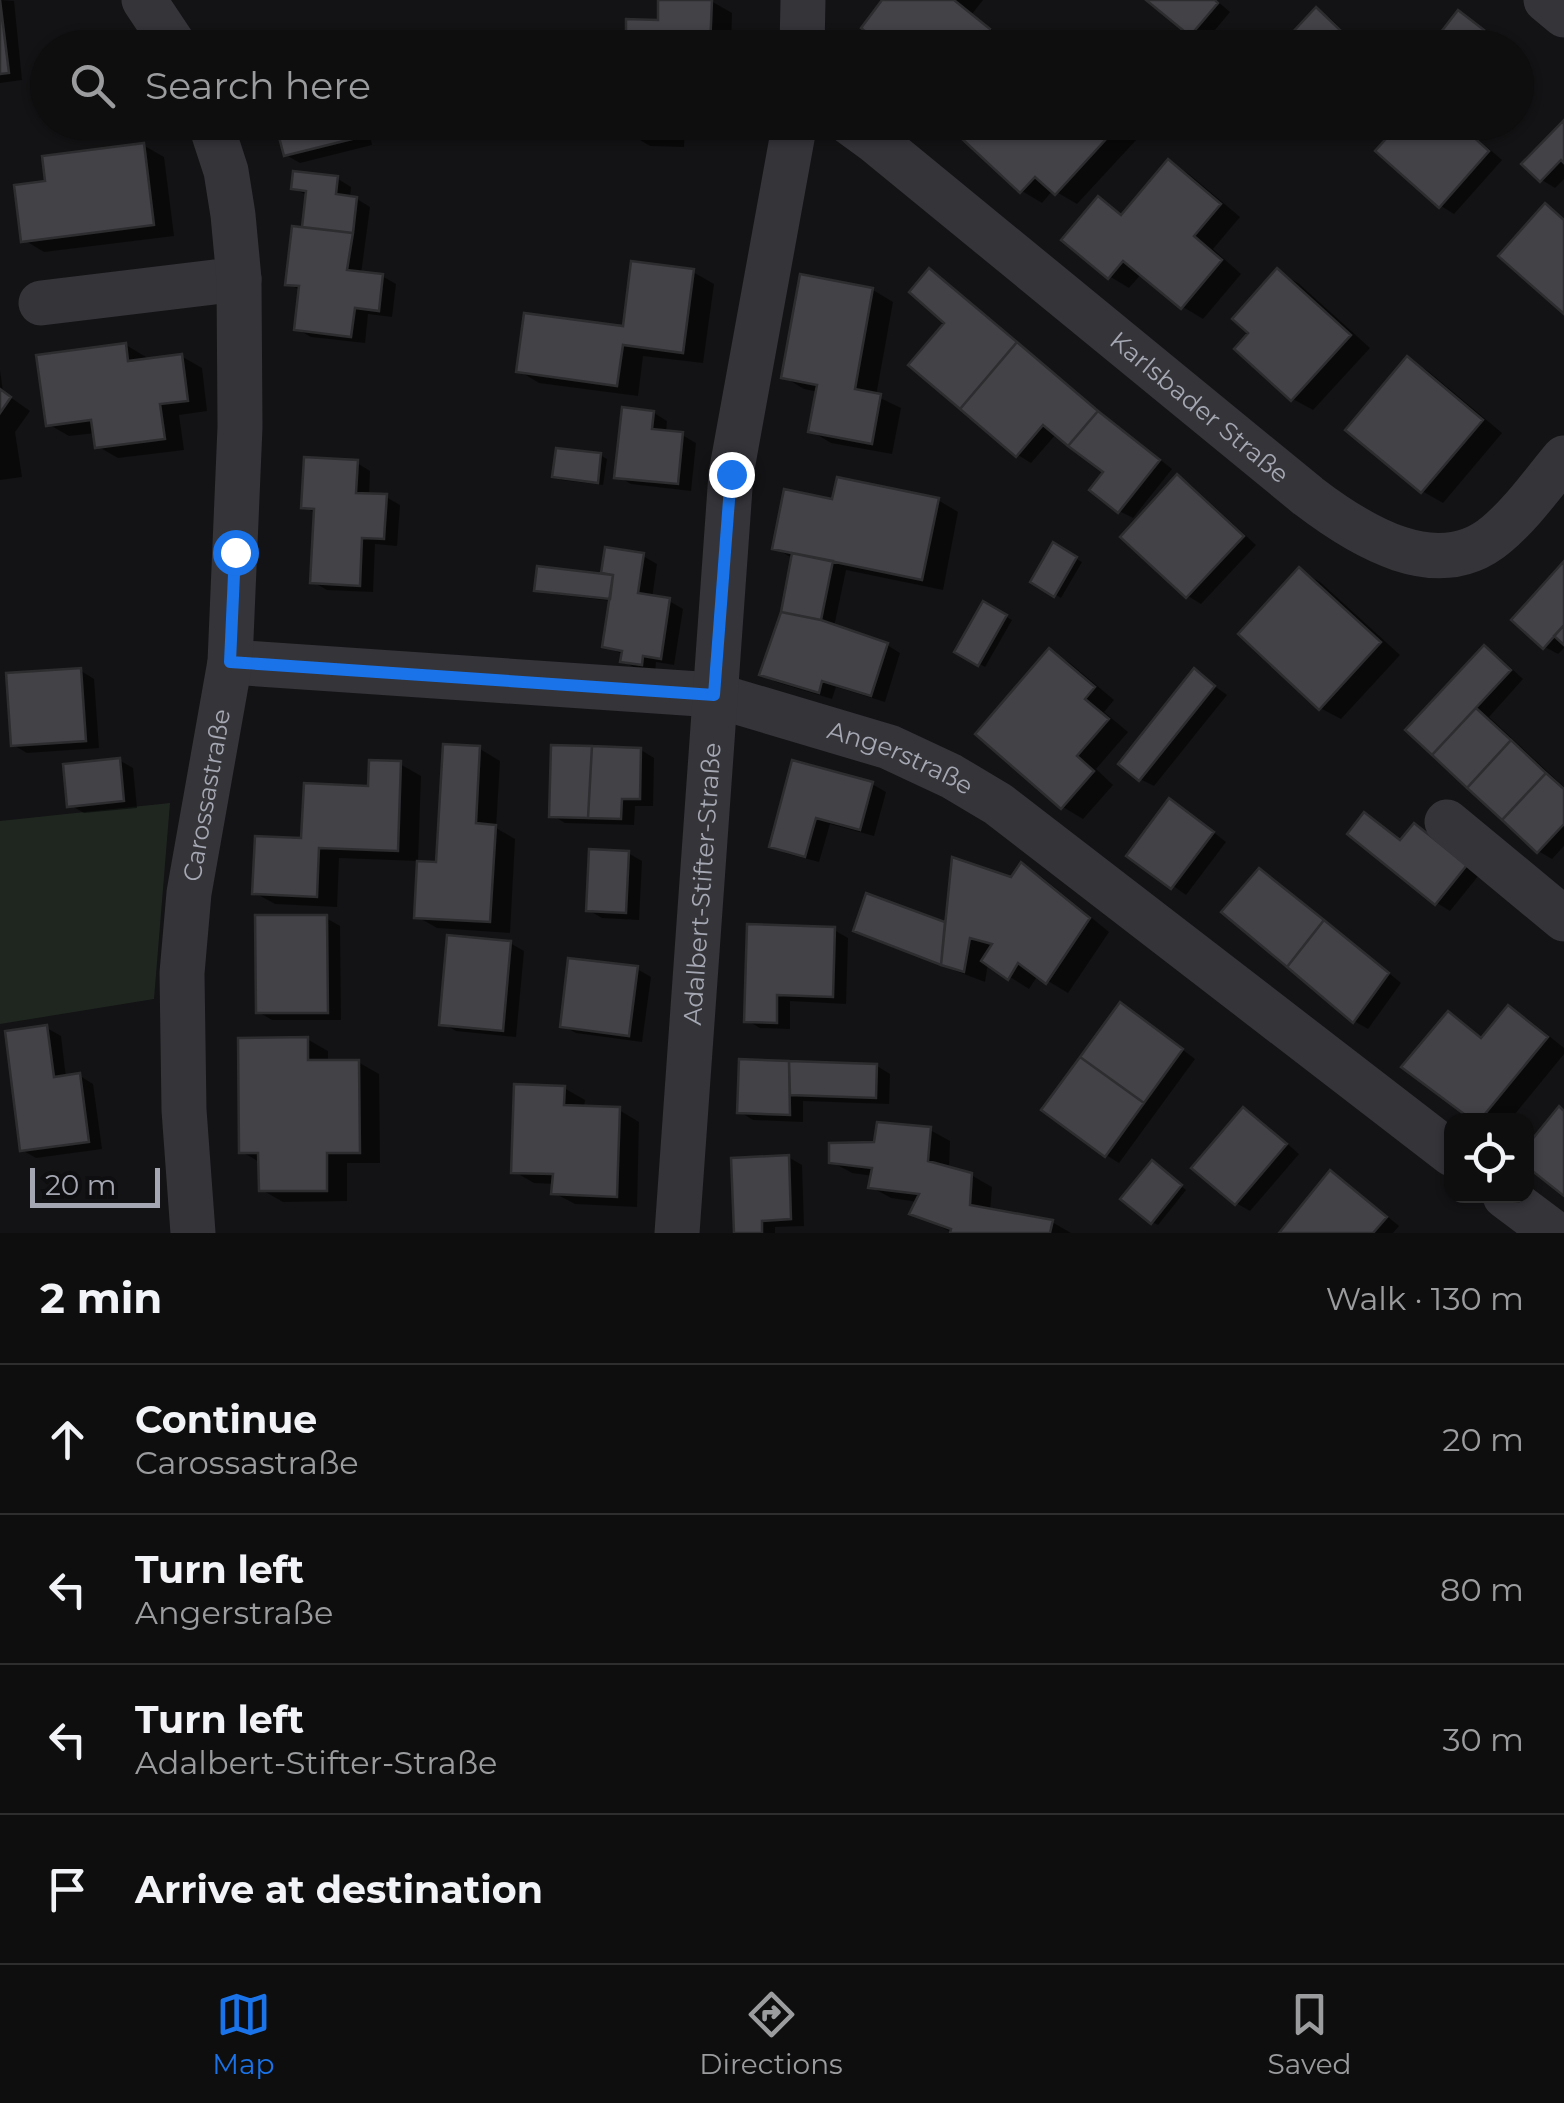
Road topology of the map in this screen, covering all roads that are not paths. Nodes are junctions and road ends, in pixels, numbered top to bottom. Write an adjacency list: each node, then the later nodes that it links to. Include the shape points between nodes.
1 (144, 0): 5 (street)
2 (802, 0): 6 (street)
3 (1546, 0): 4 (street)
4 (1564, 15)
5 (164, 30)
6 (802, 30)
7 (216, 140): 10 (street, Carossastraße)
8 (792, 140): 14 (street, Adalbert-Stifter-Straße, via 731,474)
9 (872, 140): 12 (street, Karlsbader Straße, via 1308,496 1372,538 1436,558 1465,553 1498,534)
10 (239, 279): 11 (street); 13 (street, Carossastraße)
11 (41, 303)
12 (1564, 458)
13 (230, 662): 14 (street, Angerstraße); 19 (street, Carossastraße, via 188,893 182,973)
14 (714, 695): 17 (street, Angerstraße, via 889,747 998,804); 20 (street, Adalbert-Stifter-Straße)
15 (1447, 822): 16 (street)
16 (1564, 919)
17 (1444, 1148)
18 (1514, 1203): 21 (street)
19 (193, 1233)
20 (677, 1233)
21 (1554, 1233)

